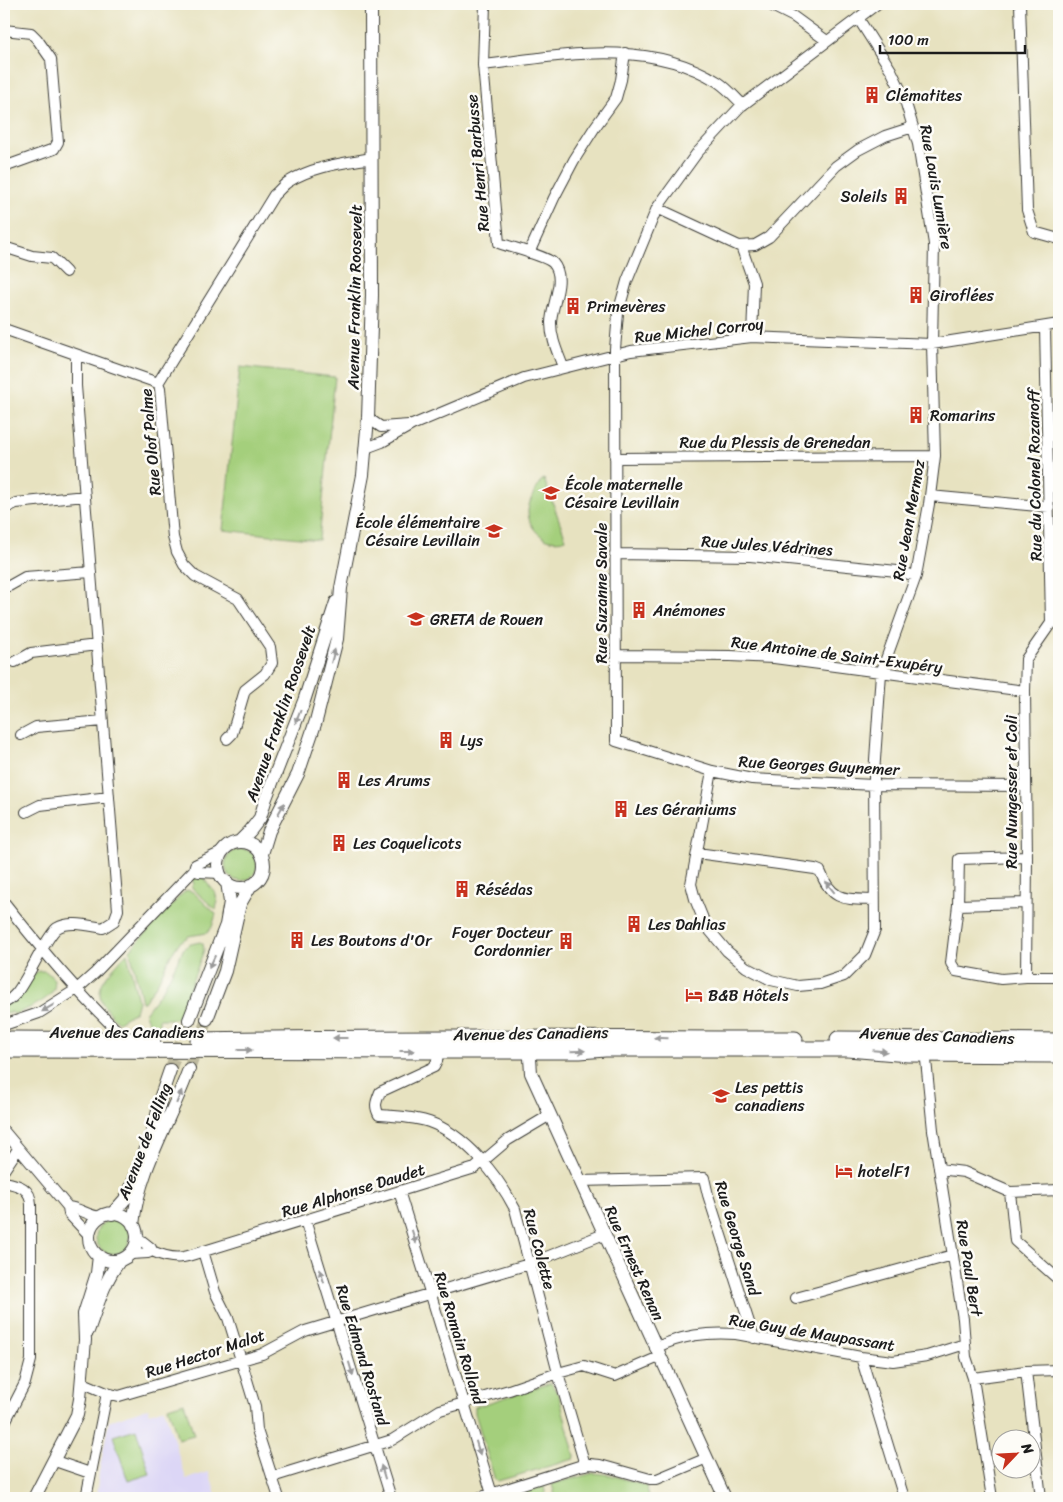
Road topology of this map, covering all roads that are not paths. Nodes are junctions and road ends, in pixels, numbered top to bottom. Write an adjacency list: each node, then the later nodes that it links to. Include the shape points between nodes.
1 (371, 4): 13 (street, Avenue Franklin Roosevelt)
2 (485, 4): 10 (street, Rue Henri Barbusse)
3 (768, 4): 8 (street, via 794,17)
4 (877, 4): 6 (street, Rue Suzanne Savale)
5 (1020, 4): 16 (street, via 1028,210 1034,232)
6 (858, 18): 8 (street, Rue Suzanne Savale); 12 (street, Rue Louis Lumière, via 891,70)
7 (4, 30): 14 (street, via 31,33 51,59 58,142 49,152)
8 (827, 41): 11 (street, Rue Suzanne Savale)
9 (625, 53): 10 (street, via 588,53); 11 (street, via 660,59 694,70 719,82); 19 (street, via 616,98 574,160)
10 (483, 65): 19 (street, Rue Henri Barbusse, via 499,243)
11 (743, 105): 15 (street, Rue Suzanne Savale, via 697,153)
12 (913, 126): 17 (street, via 858,150 836,166 769,237 755,245); 25 (street, Rue Louis Lumière, via 934,244)
13 (372, 158): 29 (street, Rue Olof Palme, via 302,174 274,195); 30 (street, Avenue Franklin Roosevelt)
14 (4, 167)
15 (657, 208): 17 (street); 26 (street, Rue Suzanne Savale, via 627,281 618,313)
16 (1059, 239)
17 (741, 246): 24 (street, via 754,283)
18 (4, 247): 20 (street, via 32,256 52,258)
19 (529, 253): 28 (street, Rue Henri Barbusse, via 552,262 558,273 551,322)
20 (66, 272)
21 (1059, 324): 22 (street, Rue Michel Corroy)
22 (1046, 327): 25 (street, Rue Michel Corroy); 37 (street, Rue du Colonel Rozanoff)
23 (4, 330): 27 (street)
24 (752, 337): 25 (street, Rue Michel Corroy); 26 (street, Rue Michel Corroy)
25 (932, 344): 33 (street, Rue Jean Mermoz)
26 (616, 355): 28 (street, Rue Michel Corroy); 34 (street, Rue Suzanne Savale)
27 (76, 356): 29 (street); 35 (street)
28 (563, 367): 31 (street, Rue Michel Corroy, via 524,378)
29 (158, 383): 52 (street, Rue Olof Palme, via 173,537 178,552 184,565 195,576 238,599 270,647 272,663 265,674 245,690 232,734)
30 (368, 418): 31 (street, Rue Michel Corroy, via 381,427); 32 (street, Avenue Franklin Roosevelt)
31 (412, 425): 32 (street, Rue Michel Corroy)
32 (366, 448): 43 (street, Avenue Franklin Roosevelt)
33 (935, 456): 34 (street, Rue du Plessis de Grenedan); 36 (street, Rue Jean Mermoz)
34 (615, 458): 39 (street, Rue Suzanne Savale)
35 (85, 496): 38 (street, via 16,503); 40 (street)
36 (930, 496): 37 (street); 41 (street, Rue Jean Mermoz)
37 (1049, 508): 44 (street, Rue du Colonel Rozanoff)
38 (4, 509)
39 (615, 554): 41 (street, Rue Jules Védrines, via 750,556 897,571); 46 (street, Rue Suzanne Savale)
40 (91, 572): 42 (street, via 24,577); 45 (street)
41 (916, 576): 48 (street, Rue Jean Mermoz)
42 (9, 586)
43 (341, 588): 59 (street, Avenue Franklin Roosevelt, one-way to 59, via 304,701 260,818); 62 (street, Avenue Franklin Roosevelt, one-way to 43, via 271,827 298,774 316,721 337,638)
44 (1055, 622): 49 (street, Rue Nungesser et Coli, via 1026,659)
45 (97, 645): 47 (street, via 31,653); 50 (street)
46 (616, 655): 48 (street, Rue Antoine de Saint-Exupéry, via 774,658); 53 (street, Rue Suzanne Savale)
47 (15, 662)
48 (881, 674): 49 (street, Rue Antoine de Saint-Exupéry); 55 (street, Rue Jean Mermoz)
49 (1025, 692): 56 (street, Rue Nungesser et Coli)
50 (103, 721): 51 (street, via 36,728); 57 (street)
51 (21, 735)
52 (227, 739)
53 (616, 741): 54 (street, Rue Georges Guynemer)
54 (712, 772): 55 (street, Rue Georges Guynemer, via 752,779); 61 (street, Rue Jean Mermoz)
55 (874, 785): 56 (street, Rue Georges Guynemer); 67 (street, Rue Jean Mermoz)
56 (1025, 786): 63 (street, Rue Nungesser et Coli)
57 (109, 797): 58 (street, via 40,805); 71 (street, via 118,910 114,921 103,928 81,924 58,928)
58 (26, 812)
59 (239, 842): 60 (street); 62 (street, via 252,844)
60 (222, 852): 64 (street, via 195,865); 65 (street, via 219,860)
61 (697, 853): 67 (street, one-way to 61, via 842,899 832,892 820,871 815,869); 67 (street, Rue Jean Mermoz, via 691,884 706,926 746,967 771,980 798,986 820,984 844,976 865,955 875,930)
62 (262, 854): 66 (street, via 263,873)
63 (1027, 857): 69 (street, Rue Nungesser et Coli); 70 (street, via 959,859)
64 (194, 870): 65 (street); 74 (street)
65 (223, 878): 66 (street, via 240,888); 77 (street, one-way to 77, via 230,902 226,925)
66 (252, 885): 76 (street, via 240,904 225,972)
67 (874, 900)
68 (4, 902): 71 (street)
69 (1026, 903): 70 (street); 72 (street, Rue Nungesser et Coli)
70 (958, 905): 72 (street, via 951,963 956,971 1001,979)
71 (42, 950): 74 (street); 75 (street, via 19,992)
72 (1026, 976): 73 (street)
73 (1059, 977)
74 (77, 989): 78 (street, one-way to 78, via 39,1013); 80 (street)
75 (4, 1003)
76 (208, 1019)
77 (189, 1020)
78 (4, 1025)
79 (4, 1039): 80 (main road, Avenue des Canadiens)
80 (126, 1039): 82 (main road, Avenue des Canadiens, one-way to 80)
81 (1059, 1042): 83 (main road, Avenue des Canadiens)
82 (529, 1044): 83 (main road, Avenue des Canadiens, via 605,1049); 85 (main road, Avenue des Canadiens); 89 (street, Rue Ernest Renan, via 531,1073)
83 (925, 1047): 86 (main road, Avenue des Canadiens); 93 (street, Rue Paul Bert)
84 (4, 1050): 85 (main road, Avenue des Canadiens, one-way to 85)
85 (438, 1051): 92 (street, Rue Colette, via 434,1066 380,1092 376,1108 379,1115 429,1122 458,1138)
86 (1059, 1055)
87 (170, 1070): 101 (street, Avenue de Felling, via 155,1125 133,1183 126,1197)
88 (189, 1070): 103 (street, Avenue de Felling, one-way to 88, via 136,1204 160,1135)
89 (550, 1115): 92 (street, Rue Alphonse Daudet, via 508,1140); 96 (street, Rue Ernest Renan)
90 (4, 1131): 91 (street)
91 (18, 1149): 94 (street); 100 (street)
92 (483, 1162): 98 (street, Rue Alphonse Daudet, via 475,1168); 111 (street, Rue Colette, via 515,1209)
93 (939, 1169): 99 (street, via 964,1172); 108 (street, Rue Paul Bert)
94 (4, 1170)
95 (4, 1182): 129 (street, via 16,1184 27,1191 31,1199 31,1360 25,1383)
96 (580, 1182): 104 (street, Rue Ernest Renan); 116 (street, Rue George Sand, via 704,1178)
97 (1059, 1190): 99 (street)
98 (399, 1191): 102 (street, Rue Alphonse Daudet); 113 (street, Rue Romain Rolland, one-way to 113)
99 (1010, 1192): 112 (street, via 1015,1241)
100 (68, 1207): 101 (street, via 93,1216); 105 (street, via 69,1214)
101 (107, 1216): 103 (street, via 124,1216); 105 (street, via 93,1225)
102 (305, 1220): 107 (street, Rue Alphonse Daudet); 115 (street, Rue Edmond Rostand, one-way to 102)
103 (135, 1231): 106 (street, Rue Alphonse Daudet); 110 (street, via 135,1246)
104 (604, 1234): 111 (street, Rue Hector Malot); 119 (street, Rue Ernest Renan)
105 (90, 1236): 109 (street, via 91,1245)
106 (152, 1251): 107 (street, Rue Alphonse Daudet, via 178,1258); 110 (street, Rue Alphonse Daudet)
107 (203, 1251): 121 (street)
108 (953, 1255): 114 (street); 118 (street, Rue Paul Bert)
109 (99, 1256): 110 (street, via 111,1261); 117 (street, via 84,1314)
110 (125, 1257): 117 (street, via 111,1272)
111 (529, 1264): 113 (street, Rue Hector Malot); 124 (street, Rue Colette)
112 (1059, 1280)
113 (431, 1294): 115 (street, Rue Hector Malot); 128 (street, Rue Romain Rolland)
114 (796, 1298)
115 (337, 1322): 121 (street, Rue Hector Malot, via 306,1331 262,1354); 130 (street, Rue Edmond Rostand, one-way to 130)
116 (754, 1338): 119 (street, Rue Guy de Maupassant, via 704,1333 678,1339); 120 (street, Rue Guy de Maupassant)
117 (85, 1340): 126 (street)
118 (965, 1344): 120 (street, Rue Guy de Maupassant, via 909,1360); 125 (street, Rue Paul Bert)
119 (657, 1352): 124 (street, Rue Guy de Maupassant, via 615,1376 584,1366); 131 (street, Rue Ernest Renan)
120 (861, 1358): 143 (street)
121 (241, 1360): 127 (street, Rue Hector Malot, via 120,1396); 135 (street)
122 (1059, 1370): 123 (street)
123 (1026, 1371): 125 (street); 145 (street)
124 (558, 1373): 128 (street, Rue Guy de Maupassant); 133 (street, Rue Colette)
125 (973, 1378): 144 (street, Rue Paul Bert)
126 (85, 1383): 127 (street, Rue Hector Malot); 132 (street, via 77,1415)
127 (107, 1393): 134 (street)
128 (464, 1402): 130 (street, Rue Guy de Maupassant, via 433,1414 392,1440); 136 (street, Rue Romain Rolland, one-way to 136)
129 (4, 1424)
130 (375, 1445): 135 (street, Rue Guy de Maupassant); 140 (street, Rue Edmond Rostand, one-way to 130)
131 (707, 1458): 133 (street, via 658,1479 600,1465); 142 (street, Rue Ernest Renan)
132 (55, 1461): 134 (street); 137 (street)
133 (585, 1465): 136 (street)
134 (90, 1474): 138 (street)
135 (272, 1477): 139 (street)
136 (492, 1494): 141 (street)
137 (34, 1498)
138 (86, 1498)
139 (279, 1498)
140 (391, 1498)
141 (478, 1498)
142 (725, 1498)
143 (904, 1498)
144 (992, 1498)
145 (1041, 1498)

